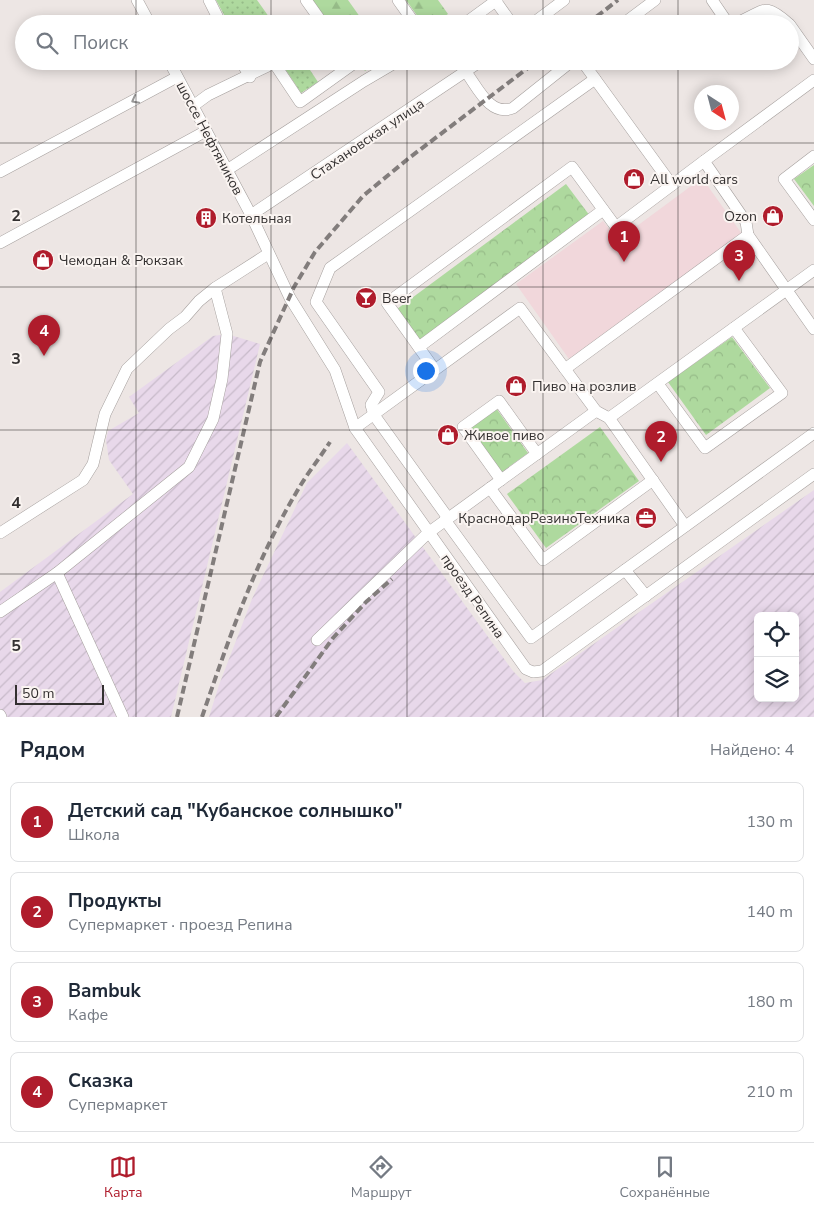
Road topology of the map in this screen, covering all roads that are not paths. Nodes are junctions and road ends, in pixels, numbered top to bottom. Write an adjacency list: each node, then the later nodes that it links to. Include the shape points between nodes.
1 (137, 0): 9 (street)
2 (209, 0): 10 (street)
3 (306, 0): 11 (street)
4 (398, 0): 12 (street)
5 (496, 0): 13 (street); 14 (street)
6 (564, 0): 15 (street)
7 (655, 0): 16 (street)
8 (712, 0): 17 (street)
9 (145, 15)
10 (216, 15)
11 (317, 15)
12 (409, 15)
13 (476, 15)
14 (506, 15)
15 (544, 15)
16 (635, 15)
17 (722, 15)
18 (747, 15): 19 (street, via 764,4 772,3)
19 (784, 15)
20 (799, 37): 21 (street)
21 (814, 59)
22 (174, 70): 33 (street, шоссе Нефтяников)
23 (246, 70): 34 (street)
24 (262, 70): 34 (street)
25 (279, 70): 26 (street, via 300,102)
26 (343, 70)
27 (357, 70): 37 (street)
28 (383, 70): 37 (street)
29 (469, 70): 32 (street, Стахановская улица)
30 (561, 70): 32 (street, via 506,111 493,107)
31 (588, 70): 35 (street)
32 (466, 72): 46 (street, Стахановская улица)
33 (177, 77): 38 (street, шоссе Нефтяников); 43 (street, one-way to 43)
34 (250, 77): 38 (street)
35 (595, 79): 44 (street); 61 (street, via 330,268 316,302 379,392 371,405)
36 (814, 80): 41 (street)
37 (364, 81): 42 (street)
38 (193, 106): 39 (street, шоссе Нефтяников)
39 (206, 131): 42 (street, шоссе Нефтяников); 49 (street)
40 (814, 156): 47 (street, via 784,179)
41 (704, 162): 44 (street); 48 (street, via 746,222)
42 (227, 170): 46 (street, шоссе Нефтяников)
43 (0, 172)
44 (672, 185): 45 (street, via 616,226)
45 (603, 210): 56 (street); 56 (street, via 572,167 387,303)
46 (251, 215): 50 (street, проезд Репина)
47 (814, 220)
48 (748, 235): 53 (street); 57 (street)
49 (0, 243)
50 (268, 254): 52 (street); 63 (street, проезд Репина, via 290,298 335,370)
51 (814, 270): 53 (street)
52 (215, 288): 72 (street, via 128,370 105,414 93,464 83,480); 75 (street, via 227,334 222,379 213,419 189,466)
53 (788, 290): 54 (street); 55 (street)
54 (734, 328): 59 (street); 59 (street, via 782,392 705,448)
55 (814, 329)
56 (419, 347): 58 (street)
57 (565, 369): 58 (street, via 520,308); 60 (street)
58 (435, 370): 61 (street)
59 (658, 384): 62 (street)
60 (596, 411): 62 (street); 65 (street)
61 (374, 415): 63 (street); 70 (street)
62 (609, 418): 68 (street)
63 (355, 428): 73 (street, проезд Репина)
64 (814, 433): 71 (street)
65 (537, 454): 67 (street); 67 (street, via 499,401 463,427)
66 (814, 474): 76 (street, проезд Репина)
67 (501, 480): 69 (street)
68 (653, 480): 69 (street, via 542,560); 71 (street)
69 (490, 488): 70 (street)
70 (447, 519): 73 (street); 74 (street, via 531,638)
71 (685, 526): 74 (street)
72 (0, 533)
73 (428, 533): 76 (street, проезд Репина, via 516,658 533,672 542,671); 78 (street)
74 (625, 570): 76 (street)
75 (57, 574): 77 (street); 79 (street)
76 (646, 596)
77 (0, 612)
78 (317, 640)
79 (123, 717)

